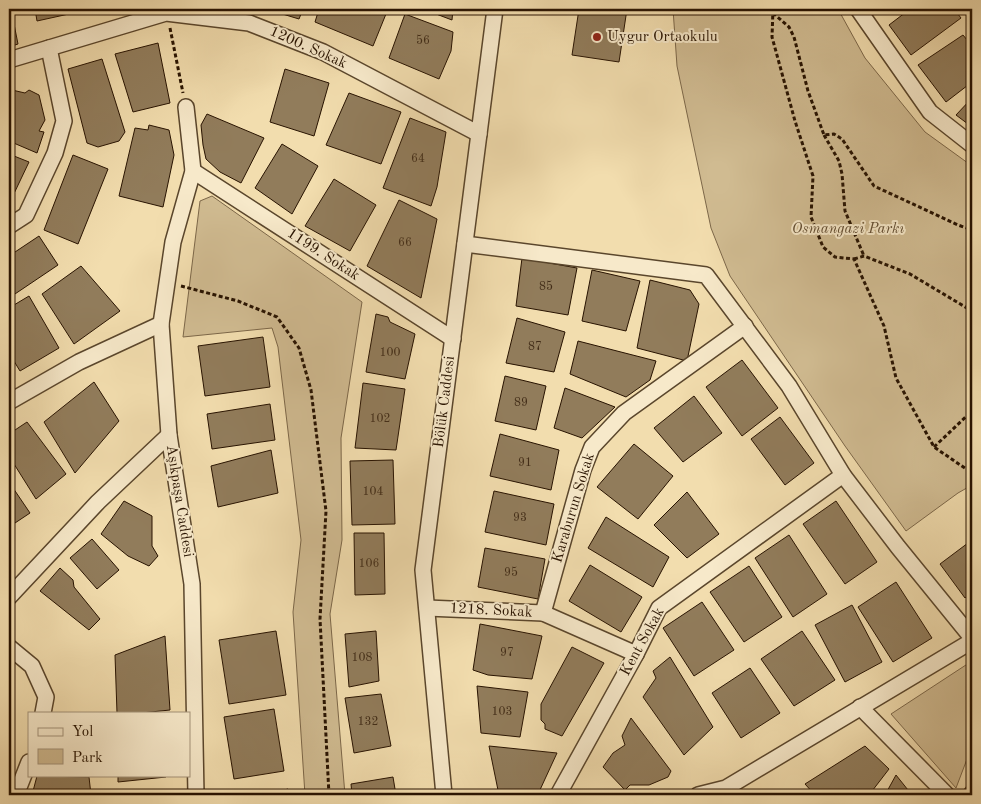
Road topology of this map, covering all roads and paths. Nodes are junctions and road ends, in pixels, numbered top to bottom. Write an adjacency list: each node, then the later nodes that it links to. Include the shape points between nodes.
1 (495, 9): 8 (street, Bölük Caddesi)
2 (858, 9): 10 (street, via 930,112)
3 (166, 11): 5 (street, 1200. Sokak); 7 (path); 8 (street, 1200. Sokak, via 249,23 323,52)
4 (773, 11): 9 (path, via 789,27 794,38); 16 (path, via 772,37 813,176 811,217 824,247 835,257)
5 (49, 48): 6 (street, 1200. Sokak); 12 (street, via 64,121 55,153 26,215)
6 (9, 60)
7 (186, 107): 11 (street)
8 (479, 134): 14 (street, Bölük Caddesi)
9 (824, 135): 13 (path, via 834,134 842,139 874,186); 15 (path, via 838,160 845,211)
10 (972, 145)
11 (192, 171): 17 (street, via 173,242); 21 (street, 1199. Sokak)
12 (9, 226)
13 (972, 230)
14 (465, 244): 20 (street, via 706,275); 21 (street, Bölük Caddesi)
15 (864, 256): 16 (path); 18 (path, via 910,274)
16 (854, 259): 25 (path, via 884,326 896,378)
17 (167, 282): 19 (street); 39 (path, via 238,301 277,317 299,348 311,390 326,511 320,619)
18 (972, 311)
19 (161, 324): 22 (street); 24 (street)
20 (745, 326): 27 (street, via 789,386); 30 (street, Karaburun Sokak, via 624,413 592,447)
21 (453, 339): 29 (street, Bölük Caddesi, via 423,570)
22 (10, 399)
23 (972, 411): 25 (path)
24 (169, 435): 28 (street, Aşıkpaşa Caddesi, via 98,502); 38 (street, Aşıkpaşa Caddesi, via 192,584)
25 (934, 447): 26 (path)
26 (972, 473)
27 (843, 475): 31 (street); 33 (street, Kent Sokak, via 658,608)
28 (9, 597)
29 (427, 608): 30 (street, 1218. Sokak); 40 (street, Bölük Caddesi)
30 (543, 613): 33 (street, 1218. Sokak)
31 (972, 640): 34 (street)
32 (9, 647): 35 (street, via 32,666 46,697)
33 (636, 654): 41 (street, Kent Sokak)
34 (860, 707): 42 (street, via 726,788); 43 (street)
35 (43, 712)
36 (28, 765): 37 (street)
37 (16, 795)
38 (196, 795)
39 (329, 795)
40 (444, 795)
41 (558, 795)
42 (698, 795)
43 (947, 795)

